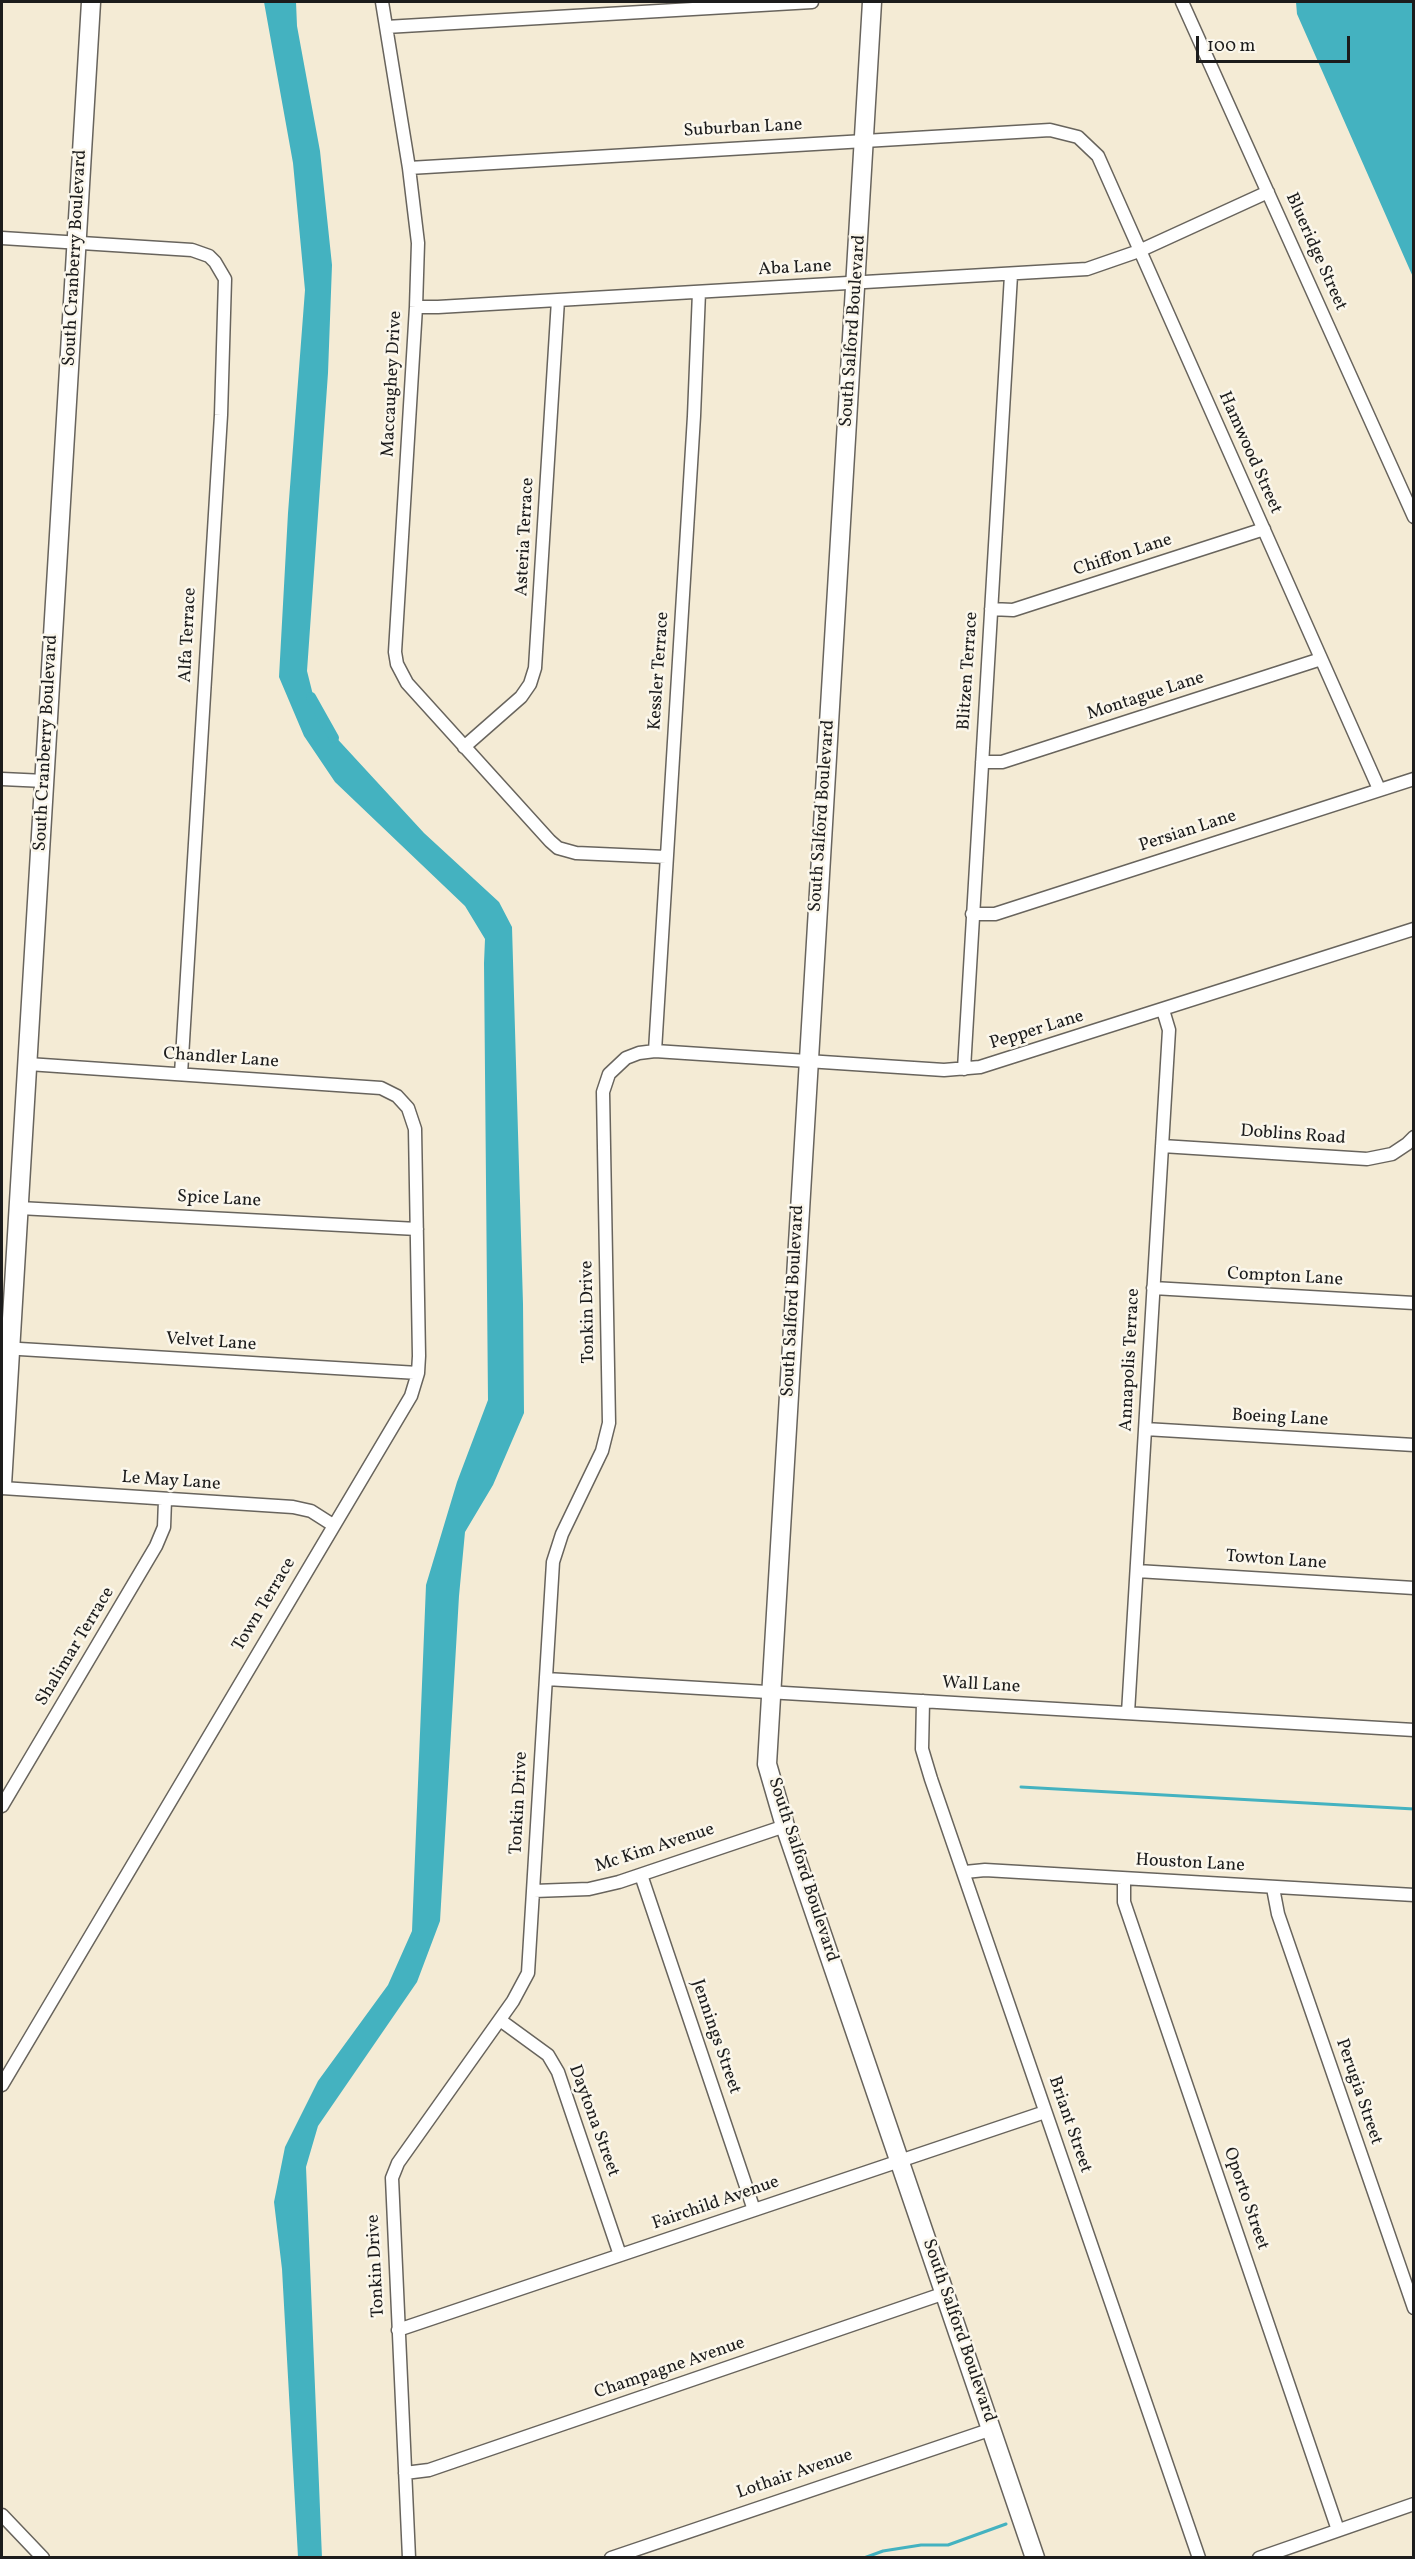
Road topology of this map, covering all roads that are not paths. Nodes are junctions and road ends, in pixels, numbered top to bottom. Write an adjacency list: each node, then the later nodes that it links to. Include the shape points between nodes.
1 (91, 2): 12 (street, South Cranberry Boulevard)
2 (382, 2): 6 (street, Maccaughey Drive)
3 (812, 2): 6 (street)
4 (872, 2): 8 (street, South Salford Boulevard)
5 (1182, 2): 10 (street, Blueridge Street)
6 (386, 27): 9 (street, Maccaughey Drive)
7 (1078, 137): 8 (street, Suburban Lane, via 1050,130); 13 (street, Hamwood Street, via 1098,156)
8 (865, 140): 9 (street, Suburban Lane); 15 (street, South Salford Boulevard)
9 (409, 168): 18 (street, Maccaughey Drive, via 418,243)
10 (1268, 192): 13 (street, Aba Lane); 19 (street, Blueridge Street)
11 (2, 238): 12 (street)
12 (77, 242): 27 (street, South Cranberry Boulevard); 37 (street, Alfa Terrace, via 192,250 208,256 221,270 226,287)
13 (1139, 251): 14 (street, Aba Lane, via 1087,269); 20 (street, Hamwood Street)
14 (1011, 275): 15 (street, Aba Lane); 21 (street, Blitzen Terrace)
15 (857, 283): 16 (street, Aba Lane); 34 (street, South Salford Boulevard)
16 (699, 292): 17 (street, Aba Lane); 29 (street, Kessler Terrace)
17 (558, 300): 18 (street, Aba Lane); 23 (street, Asteria Terrace, via 536,668 521,697)
18 (416, 307): 23 (street, Maccaughey Drive, via 395,652 407,683)
19 (1413, 517)
20 (1264, 529): 21 (street, Chiffon Lane, via 1013,610); 22 (street, Hamwood Street)
21 (991, 609): 24 (street, Blitzen Terrace)
22 (1321, 659): 24 (street, Montague Lane, via 1002,762); 28 (street, Hamwood Street)
23 (464, 747): 29 (street, Maccaughey Drive, via 558,848 576,853)
24 (982, 762): 30 (street, Blitzen Terrace)
25 (2, 779): 27 (street)
26 (1413, 779): 28 (street, Persian Lane)
27 (45, 781): 35 (street, South Cranberry Boulevard)
28 (1380, 789): 30 (street, Persian Lane, via 994,914)
29 (666, 857): 33 (street, Kessler Terrace)
30 (972, 914): 36 (street, Blitzen Terrace)
31 (1413, 929): 32 (street, Pepper Lane)
32 (1163, 1010): 36 (street, Pepper Lane, via 993,1064); 40 (street, Annapolis Terrace, via 1169,1030)
33 (655, 1052): 34 (street, Pepper Lane); 54 (street, Tonkin Drive, via 635,1054 617,1064 603,1092 609,1423 602,1451 555,1553)
34 (808, 1061): 36 (street, Pepper Lane); 55 (street, South Salford Boulevard)
35 (28, 1064): 37 (street, Chandler Lane); 41 (street, South Cranberry Boulevard)
36 (964, 1069)
37 (181, 1074): 38 (street, Chandler Lane, via 381,1088)
38 (406, 1105): 42 (street, Town Terrace, via 415,1129)
39 (1413, 1137): 40 (street, Doblins Road, via 1392,1154 1367,1159)
40 (1162, 1146): 43 (street, Annapolis Terrace)
41 (19, 1208): 42 (street, Spice Lane); 45 (street, South Cranberry Boulevard)
42 (417, 1229): 46 (street, Town Terrace)
43 (1154, 1288): 44 (street, Compton Lane); 47 (street, Annapolis Terrace)
44 (1413, 1303)
45 (6, 1348): 46 (street, Velvet Lane); 49 (street, South Cranberry Boulevard)
46 (418, 1373): 51 (street, Town Terrace, via 411,1396)
47 (1145, 1429): 48 (street, Boeing Lane); 52 (street, Annapolis Terrace)
48 (1413, 1445)
49 (2, 1486): 50 (street, Le May Lane)
50 (165, 1500): 51 (street, Le May Lane, via 292,1507 311,1511); 59 (street, Shalimar Terrace, via 164,1527 156,1546)
51 (333, 1525): 68 (street, Town Terrace)
52 (1137, 1571): 53 (street, Towton Lane); 57 (street, Annapolis Terrace)
53 (1413, 1588)
54 (546, 1679): 55 (street, Wall Lane); 65 (street, Tonkin Drive)
55 (771, 1691): 56 (street, Wall Lane); 60 (street, South Salford Boulevard, via 767,1764)
56 (923, 1701): 57 (street, Wall Lane); 61 (street, Briant Street, via 922,1749)
57 (1128, 1713): 58 (street, Wall Lane)
58 (1413, 1730)
59 (2, 1806)
60 (785, 1826): 62 (street, Mc Kim Avenue); 70 (street, South Salford Boulevard)
61 (965, 1872): 63 (street, Houston Lane); 69 (street, Briant Street)
62 (641, 1875): 65 (street, Mc Kim Avenue, via 589,1889); 71 (street, Jennings Street)
63 (1124, 1879): 64 (street, Houston Lane); 80 (street, Oporto Street, via 1124,1902)
64 (1273, 1888): 66 (street, Houston Lane); 74 (street, Perugia Street, via 1282,1926)
65 (534, 1892): 67 (street, Tonkin Drive, via 528,1973)
66 (1413, 1895)
67 (500, 2020): 72 (street, Daytona Street, via 548,2055 558,2072); 75 (street, Tonkin Drive, via 394,2172 391,2189)
68 (2, 2085)
69 (1045, 2112): 70 (street, Fairchild Avenue); 85 (street, Briant Street)
70 (900, 2161): 71 (street, Fairchild Avenue); 73 (street, South Salford Boulevard)
71 (754, 2210): 72 (street, Fairchild Avenue)
72 (620, 2255): 75 (street, Fairchild Avenue)
73 (945, 2293): 76 (street, South Salford Boulevard); 77 (street, Champagne Avenue, via 429,2470)
74 (1413, 2308)
75 (398, 2330): 77 (street, Tonkin Drive)
76 (992, 2429): 83 (street, Lothair Avenue); 84 (street, South Salford Boulevard)
77 (405, 2473): 82 (street, Tonkin Drive)
78 (1413, 2504): 80 (street)
79 (2, 2515): 81 (street)
80 (1338, 2530): 86 (street)
81 (43, 2558)
82 (409, 2558)
83 (611, 2558)
84 (1035, 2558)
85 (1199, 2558)
86 (1259, 2558)

